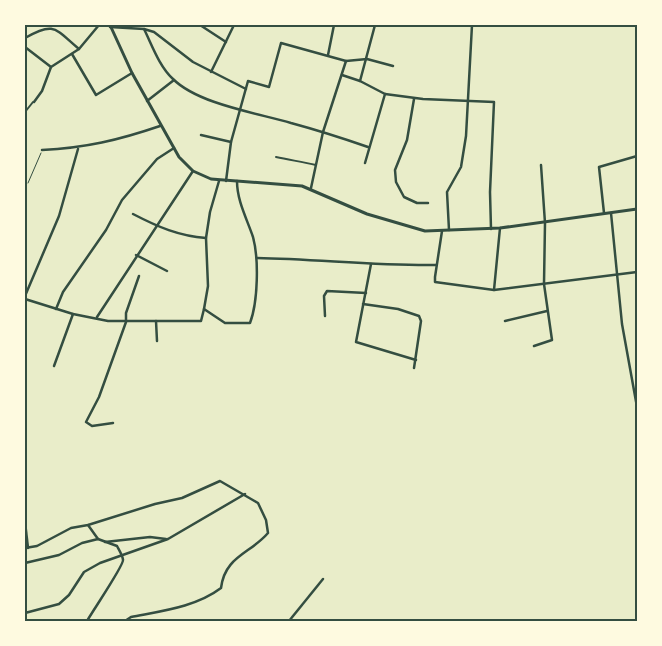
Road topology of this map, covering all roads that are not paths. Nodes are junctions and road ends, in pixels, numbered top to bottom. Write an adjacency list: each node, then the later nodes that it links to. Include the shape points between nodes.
1 (99, 25): 12 (street)
2 (200, 25): 10 (street)
3 (234, 25): 10 (street)
4 (334, 25): 14 (street)
5 (375, 25): 15 (street)
6 (472, 25): 29 (street)
7 (110, 26): 8 (street); 20 (street)
8 (144, 29): 19 (street, via 163,38); 22 (street)
9 (25, 38): 12 (street, via 43,28 50,28)
10 (226, 42): 19 (street)
11 (25, 47): 18 (street)
12 (79, 50): 13 (street)
13 (72, 54): 18 (street); 20 (street, via 96,95)
14 (328, 55): 16 (street); 24 (street, via 281,43 269,87 248,82)
15 (367, 59): 16 (street); 17 (street); 23 (street)
16 (346, 61): 21 (street)
17 (393, 66)
18 (52, 67): 28 (street)
19 (211, 72): 24 (street)
20 (132, 73): 27 (street)
21 (342, 75): 23 (street); 33 (street)
22 (174, 80): 27 (street); 30 (street, via 205,98)
23 (360, 80): 25 (street)
24 (246, 90): 30 (street)
25 (385, 94): 26 (street); 36 (street)
26 (414, 98): 29 (street); 50 (street, via 395,176 404,197 417,203)
27 (147, 101): 32 (street)
28 (34, 102): 31 (street)
29 (468, 102): 58 (street, via 492,101 495,105 490,192); 60 (street, via 461,167 447,192)
30 (239, 109): 33 (street); 35 (street)
31 (25, 112)
32 (160, 126): 37 (street); 38 (street)
33 (323, 132): 36 (street); 43 (street)
34 (201, 135): 35 (street)
35 (231, 142): 47 (street)
36 (368, 147): 42 (street)
37 (174, 148): 45 (street); 75 (street, via 157,159 122,200 106,230 63,292)
38 (78, 149): 39 (street); 73 (street, via 59,216)
39 (42, 150)
40 (637, 156): 54 (street, via 599,167)
41 (276, 157): 43 (street)
42 (365, 163)
43 (316, 164): 49 (street)
44 (541, 165): 55 (street)
45 (193, 171): 46 (street); 56 (street)
46 (219, 180): 47 (street); 61 (street)
47 (226, 181): 48 (street)
48 (237, 181): 49 (street); 63 (street, via 237,192)
49 (311, 188): 59 (street, via 391,222 425,231)
50 (428, 202)
51 (637, 209): 52 (street)
52 (611, 213): 54 (street); 68 (street)
53 (134, 214): 56 (street)
54 (604, 214): 55 (street)
55 (545, 223): 57 (street); 70 (street)
56 (156, 226): 61 (street, via 180,235); 62 (street)
57 (500, 228): 58 (street); 71 (street)
58 (492, 229): 60 (street)
59 (442, 231): 60 (street); 65 (street)
60 (449, 231)
61 (206, 238): 76 (street, via 208,286)
62 (136, 255): 66 (street); 80 (street)
63 (257, 258): 64 (street); 76 (street, via 251,321 247,324 225,323)
64 (371, 264): 65 (street); 72 (street)
65 (436, 265): 71 (street, via 436,282)
66 (167, 272)
67 (637, 272): 68 (street)
68 (616, 275): 70 (street); 89 (street)
69 (139, 276): 82 (street)
70 (544, 284): 71 (street); 77 (street)
71 (494, 290)
72 (366, 293): 74 (street); 79 (street, via 327,291 324,296)
73 (25, 298): 75 (street)
74 (363, 304): 86 (street, via 356,342); 86 (street, via 419,316 422,321)
75 (56, 309): 78 (street)
76 (204, 309): 83 (street, via 201,321)
77 (547, 311): 81 (street); 85 (street, via 552,340)
78 (73, 314): 80 (street); 87 (street)
79 (325, 316)
80 (97, 317): 82 (street)
81 (506, 321)
82 (126, 322): 83 (street); 90 (street, via 99,398 86,422 92,426)
83 (156, 322): 84 (street)
84 (157, 341)
85 (534, 346)
86 (416, 360): 88 (street)
87 (54, 366)
88 (414, 368)
89 (637, 407)
90 (113, 424)
91 (245, 494): 93 (street, via 220,482 182,498); 95 (street); 103 (street, via 258,503 268,533 231,564 222,575 221,588 193,603)
92 (25, 522): 97 (street)
93 (88, 525): 94 (street); 97 (street, via 71,528 49,541)
94 (98, 539): 96 (street); 99 (street, via 59,555)
95 (168, 539): 96 (street, via 150,537); 98 (street)
96 (105, 542): 98 (street, via 117,546)
97 (26, 548)
98 (121, 556): 101 (street, via 84,572 59,604); 102 (street, via 124,561 122,568 104,590)
99 (25, 563)
100 (323, 579): 104 (street)
101 (25, 613)
102 (87, 621)
103 (125, 621)
104 (288, 621)

